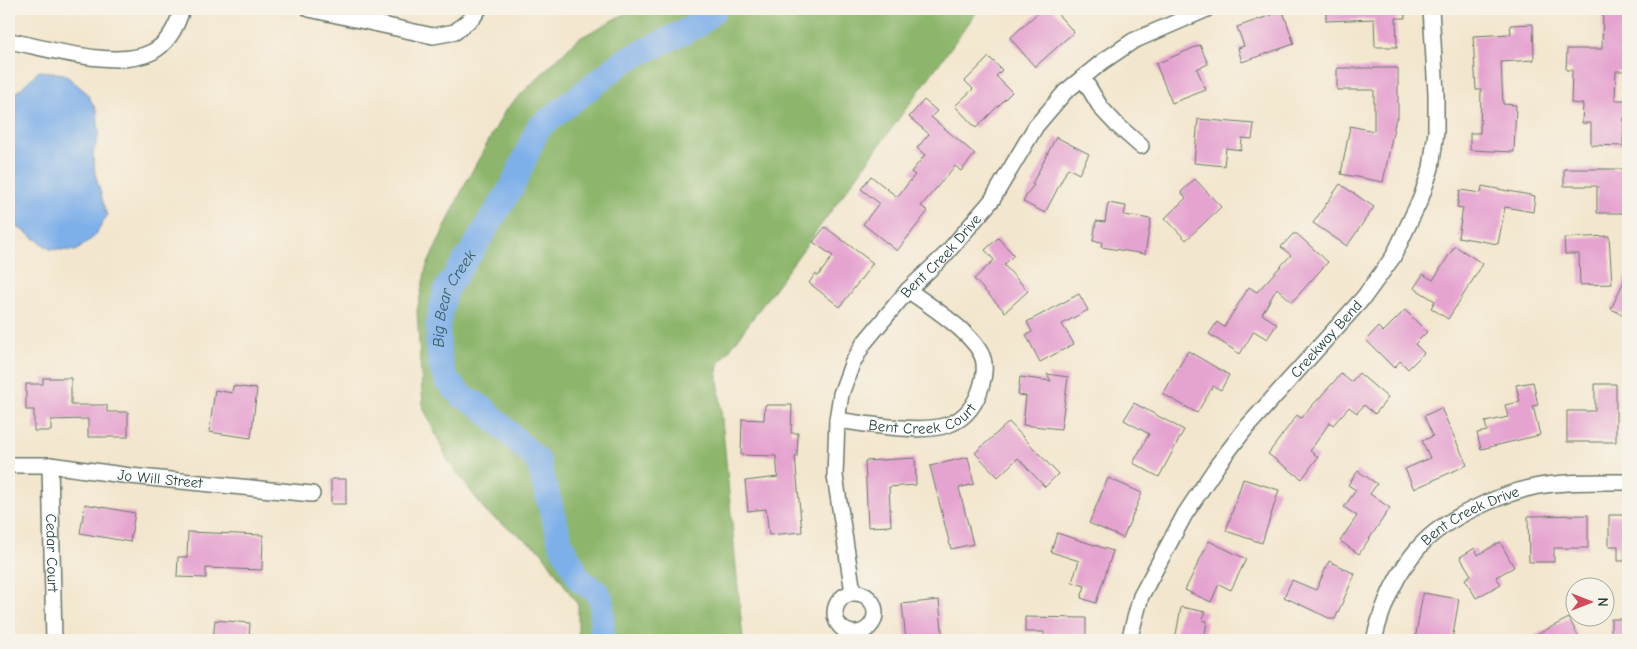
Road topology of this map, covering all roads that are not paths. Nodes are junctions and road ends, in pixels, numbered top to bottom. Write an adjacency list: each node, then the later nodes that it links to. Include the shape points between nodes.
1 (182, 9): 6 (street, via 172,33 161,46 137,57 100,59)
2 (309, 9): 3 (street, via 433,36 455,32)
3 (479, 9)
4 (1207, 9): 7 (street, Bent Creek Drive, via 1133,41)
5 (1431, 9): 18 (street, Creekway Bend, via 1436,132 1431,168 1393,257 1364,296 1246,428 1219,463 1185,514 1141,596)
6 (9, 41)
7 (1082, 78): 8 (street, via 1101,108); 9 (street, Bent Creek Drive, via 1065,92 1036,126 992,200 945,255)
8 (1141, 146)
9 (908, 290): 10 (street, Bent Creek Drive, via 864,342 841,394); 10 (street, Bent Creek Court, via 951,321 978,347 984,363 975,403 957,421 933,427)
10 (837, 420): 15 (street, Bent Creek Drive, via 836,476)
11 (9, 465): 12 (street, Jo Will Street)
12 (50, 465): 14 (street, Jo Will Street); 17 (street, Cedar Court)
13 (1628, 482): 19 (street, Bent Creek Drive, via 1535,487 1496,498 1465,514 1421,545 1401,572 1386,603)
14 (312, 494)
15 (853, 592): 16 (street, via 868,596 876,608 872,625); 16 (street, via 840,599 835,616 842,628)
16 (861, 637)
17 (54, 640)
18 (1130, 640)
19 (1374, 640)

